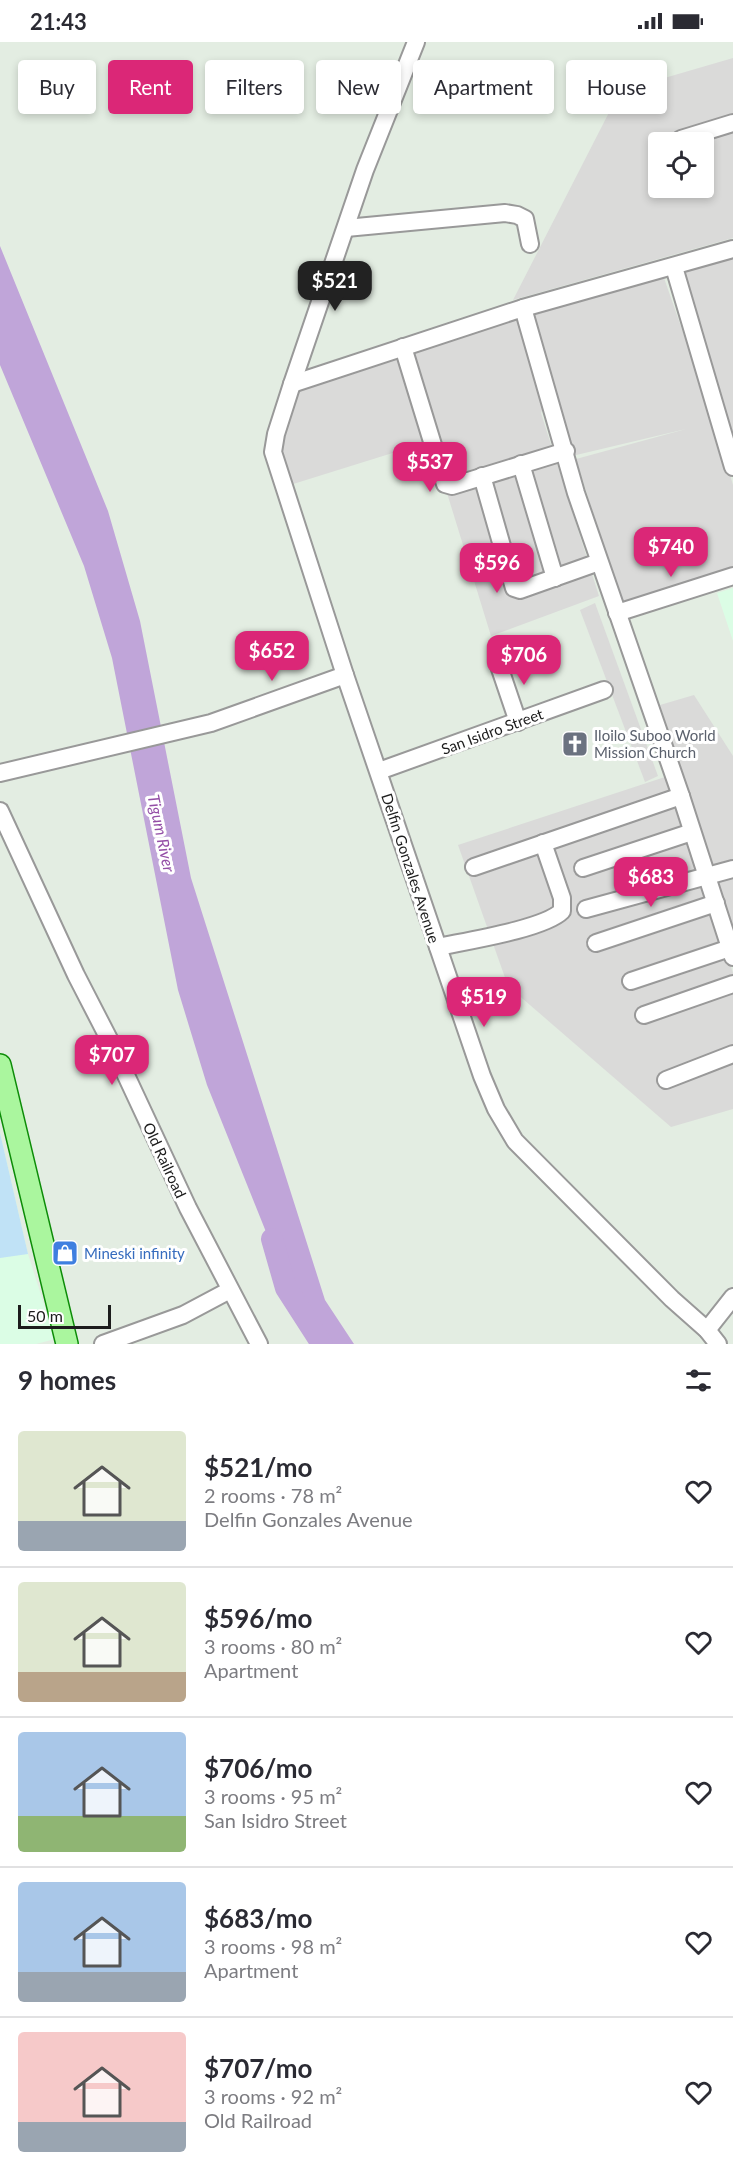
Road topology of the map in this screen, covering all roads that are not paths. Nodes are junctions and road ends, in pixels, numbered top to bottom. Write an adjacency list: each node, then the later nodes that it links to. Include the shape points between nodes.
1 (416, 42): 4 (street, Delfin Gonzales Avenue)
2 (733, 123): 3 (street)
3 (704, 132)
4 (346, 228): 5 (street, via 517,214 525,219); 10 (street, Delfin Gonzales Avenue)
5 (530, 244)
6 (733, 249): 7 (street)
7 (674, 267): 8 (street); 13 (street)
8 (523, 308): 9 (street); 11 (street)
9 (403, 347): 10 (street); 14 (street, via 445,484 452,486)
10 (292, 384): 20 (street, Delfin Gonzales Avenue, via 273,452)
11 (566, 451): 12 (street); 15 (street)
12 (521, 464): 14 (street); 17 (street)
13 (733, 467)
14 (482, 476): 17 (street, via 513,588 520,590)
15 (599, 562): 17 (street); 18 (street)
16 (733, 576): 18 (street)
17 (555, 578)
18 (617, 613): 25 (street)
19 (497, 660): 22 (street)
20 (345, 675): 23 (street, Delfin Gonzales Avenue); 24 (street, via 211,723)
21 (604, 690): 22 (street, San Isidro Street)
22 (518, 722): 23 (street, San Isidro Street)
23 (379, 771): 36 (street, Delfin Gonzales Avenue)
24 (0, 773)
25 (681, 796): 27 (street); 28 (street)
26 (0, 811): 44 (street, Old Railroad)
27 (692, 832): 30 (street); 32 (street)
28 (543, 843): 29 (street); 36 (street, via 561,898 562,911 555,918)
29 (474, 867)
30 (583, 868)
31 (733, 869): 32 (street)
32 (707, 875): 33 (street); 34 (street)
33 (716, 903): 35 (street); 37 (street)
34 (586, 909)
35 (596, 943)
36 (438, 947): 46 (street, Delfin Gonzales Avenue, via 482,1076 515,1141)
37 (732, 952): 38 (street)
38 (631, 981)
39 (733, 984): 40 (street)
40 (644, 1015)
41 (733, 1054): 43 (street)
42 (0, 1065): 47 (main road)
43 (666, 1080)
44 (230, 1290): 48 (street, via 183,1315); 49 (street, Old Railroad)
45 (733, 1297): 46 (street)
46 (707, 1330): 50 (street, Delfin Gonzales Avenue)
47 (67, 1344)
48 (103, 1344)
49 (259, 1344)
50 (718, 1344)

